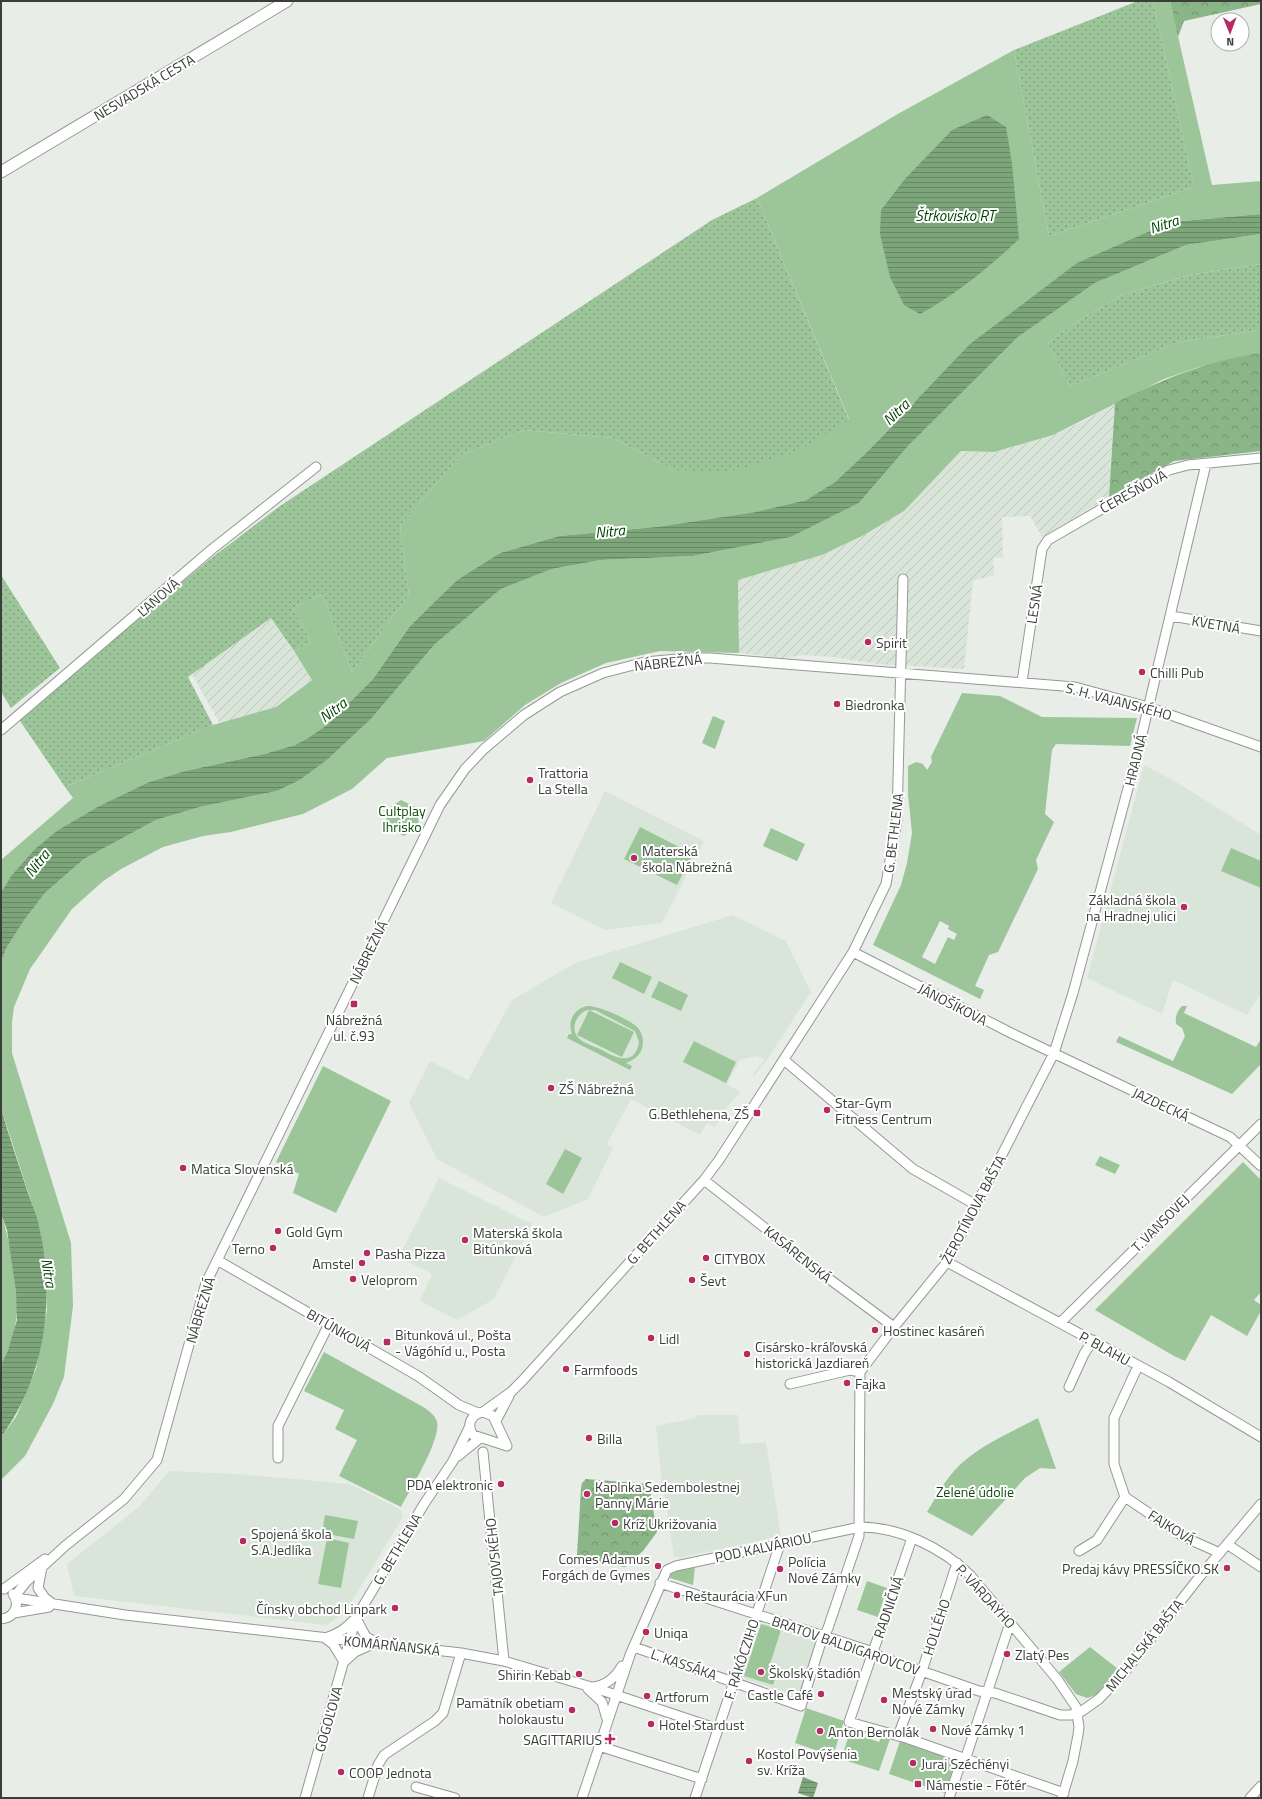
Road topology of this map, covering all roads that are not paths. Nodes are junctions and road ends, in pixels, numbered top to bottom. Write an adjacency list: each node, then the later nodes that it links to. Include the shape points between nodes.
1 (287, 1): 2 (street, NESVADSKÁ CESTA)
2 (1, 172)
3 (1261, 458): 4 (street, ČEREŠŇOVÁ)
4 (1206, 464): 6 (street, ČEREŠŇOVÁ, via 1169,470); 8 (street, HRADNÁ)
5 (316, 467): 13 (street, ĽANOVÁ, via 212,550)
6 (1058, 533): 11 (street, LESNÁ, via 1048,540 1042,550)
7 (903, 579): 10 (street, G. BETHLENA)
8 (1171, 616): 9 (street, KVETNÁ); 12 (street, HRADNÁ)
9 (1261, 631)
10 (901, 673): 11 (street, S. H. VAJANSKÉHO); 15 (street, G. BETHLENA, via 897,820 886,884); 23 (street, NÁBREŽNÁ, via 710,658 645,662 603,673 567,688 524,715 484,749 465,769 440,805)
11 (1022, 682): 12 (street, S. H. VAJANSKÉHO, via 1075,687)
12 (1148, 707): 14 (street, S. H. VAJANSKÉHO); 16 (street, HRADNÁ, via 1077,978)
13 (1, 730)
14 (1261, 747)
15 (852, 952): 16 (street, JÁNOŠÍKOVA); 17 (street, G. BETHLENA)
16 (1054, 1053): 19 (street, JAZDECKÁ); 22 (street, ŽEROTÍNOVA BAŠTA)
17 (784, 1060): 21 (street, G. BETHLENA); 22 (street, via 913,1169)
18 (1261, 1124): 19 (street, T. VANSOVEJ)
19 (1240, 1144): 20 (street, JAZDECKÁ); 25 (street, T. VANSOVEJ)
20 (1261, 1166)
21 (704, 1180): 27 (street, KASÁRENSKÁ); 33 (street, G. BETHLENA)
22 (976, 1205): 24 (street, ŽEROTÍNOVA BAŠTA)
23 (217, 1260): 26 (street, BITÚNKOVÁ); 49 (street, NÁBREŽNÁ, via 206,1283 157,1460 124,1500)
24 (947, 1262): 25 (street, P. BLAHU); 27 (street, ŽEROTÍNOVA BAŠTA)
25 (1060, 1323): 28 (street, P. BLAHU)
26 (329, 1324): 34 (street, BITÚNKOVÁ, via 418,1376); 41 (street, via 278,1426)
27 (894, 1327): 30 (street, ŽEROTÍNOVA BAŠTA)
28 (1093, 1340): 29 (street, P. BLAHU); 32 (street)
29 (1138, 1366): 38 (street, P. BLAHU); 43 (street, via 1114,1418 1114,1464)
30 (860, 1372): 31 (street, via 850,1370); 45 (street)
31 (790, 1384)
32 (1068, 1387)
33 (511, 1392): 35 (street, G. BETHLENA); 36 (street, G. BETHLENA)
34 (459, 1405): 35 (street, BITÚNKOVÁ); 37 (street, BITÚNKOVÁ)
35 (480, 1412): 36 (street, via 488,1413); 37 (street, via 471,1419)
36 (496, 1423): 39 (street, via 494,1433); 39 (street, via 507,1446)
37 (469, 1426): 39 (street, via 473,1435); 42 (street, G. BETHLENA)
38 (1261, 1437)
39 (483, 1438): 42 (street, G. BETHLENA)
40 (484, 1452): 71 (street, TAJOVSKÉHO)
41 (278, 1458)
42 (453, 1461): 61 (street, G. BETHLENA, via 424,1504)
43 (1125, 1497): 50 (street, via 1097,1540); 51 (street, FAJKOVÁ, via 1184,1537)
44 (1261, 1504): 48 (street, MICHALSKÁ BAŠTA)
45 (860, 1527): 46 (street, P. VÁRDAYHO, via 885,1530); 47 (street, POD KALVÁRIOU); 64 (street, via 858,1541)
46 (912, 1538): 52 (street, P. VÁRDAYHO); 70 (street, RADNIČNÁ)
47 (780, 1544): 55 (street, POD KALVÁRIOU, via 676,1566 667,1570); 60 (street, F. RÁKÓCZIHO)
48 (1227, 1544): 51 (street, MICHALSKÁ BAŠTA); 54 (street)
49 (65, 1546): 53 (street, NÁBREŽNÁ); 56 (street, NÁBREŽNÁ, via 34,1565)
50 (1079, 1551)
51 (1220, 1553): 78 (street, MICHALSKÁ BAŠTA, via 1123,1674 1093,1704)
52 (957, 1564): 63 (street, P. VÁRDAYHO, via 970,1575); 73 (street, HOLLÉHO)
53 (42, 1567): 57 (street, NÁBREŽNÁ); 58 (street, via 38,1588 45,1598)
54 (1261, 1567)
55 (660, 1583): 60 (street, BRATOV BALDIGAROVCOV); 68 (street)
56 (3, 1589): 57 (street, KOMÁRŇANSKÁ)
57 (15, 1597): 58 (street, KOMÁRŇANSKÁ); 59 (street, via 17,1606)
58 (56, 1606): 59 (street, KOMÁRŇANSKÁ); 65 (street, KOMÁRŇANSKÁ)
59 (14, 1613): 62 (street, KOMÁRŇANSKÁ, via 8,1618)
60 (756, 1614): 64 (street, BRATOV BALDIGAROVCOV); 74 (street, F. RÁKÓCZIHO)
61 (356, 1618): 65 (street, via 347,1628); 66 (street, G. BETHLENA); 67 (street, via 366,1637)
62 (1, 1619)
63 (1010, 1623): 76 (street); 78 (street, P. VÁRDAYHO, via 1057,1679)
64 (824, 1636): 70 (street, BRATOV BALDIGAROVCOV); 74 (street, L. KASSÁKA, via 801,1706)
65 (325, 1638): 66 (street, KOMÁRŇANSKÁ); 72 (street, via 333,1644)
66 (350, 1640): 67 (street, KOMÁRŇANSKÁ); 72 (street, GOGOĽOVA)
67 (378, 1643): 69 (street, KOMÁRŇANSKÁ); 72 (street, via 355,1652)
68 (632, 1651): 74 (street, L. KASSÁKA); 75 (street, via 611,1680 600,1685); 77 (street)
69 (461, 1653): 71 (street, KOMÁRŇANSKÁ); 89 (street, via 442,1713 435,1721 384,1755 378,1765)
70 (873, 1653): 73 (street, BRATOV BALDIGAROVCOV); 81 (street, RADNIČNÁ, via 849,1722)
71 (504, 1661): 75 (street, KOMÁRŇANSKÁ)
72 (344, 1662): 88 (street, GOGOĽOVA)
73 (922, 1671): 76 (street, BRATOV BALDIGAROVCOV); 81 (street, HOLLÉHO)
74 (734, 1682): 80 (street, F. RÁKÓCZIHO)
75 (587, 1686): 77 (street, KOMÁRŇANSKÁ); 79 (street, via 602,1702)
76 (988, 1692): 78 (street, BRATOV BALDIGAROVCOV, via 1060,1715); 83 (street)
77 (616, 1695): 79 (street); 80 (street, KOMÁRŇANSKÁ)
78 (1077, 1713): 87 (street, via 1078,1735)
79 (607, 1722): 82 (street)
80 (718, 1729): 84 (street, F. RÁKÓCZIHO)
81 (898, 1736): 83 (street)
82 (599, 1746): 84 (street); 91 (street)
83 (965, 1760): 87 (street); 93 (street, via 959,1768)
84 (702, 1779): 92 (street, F. RÁKÓCZIHO)
85 (1261, 1786): 94 (street)
86 (416, 1787): 90 (street)
87 (1063, 1795)
88 (305, 1798)
89 (368, 1798)
90 (455, 1798)
91 (582, 1798)
92 (695, 1798)
93 (949, 1798)
94 (1250, 1798)

